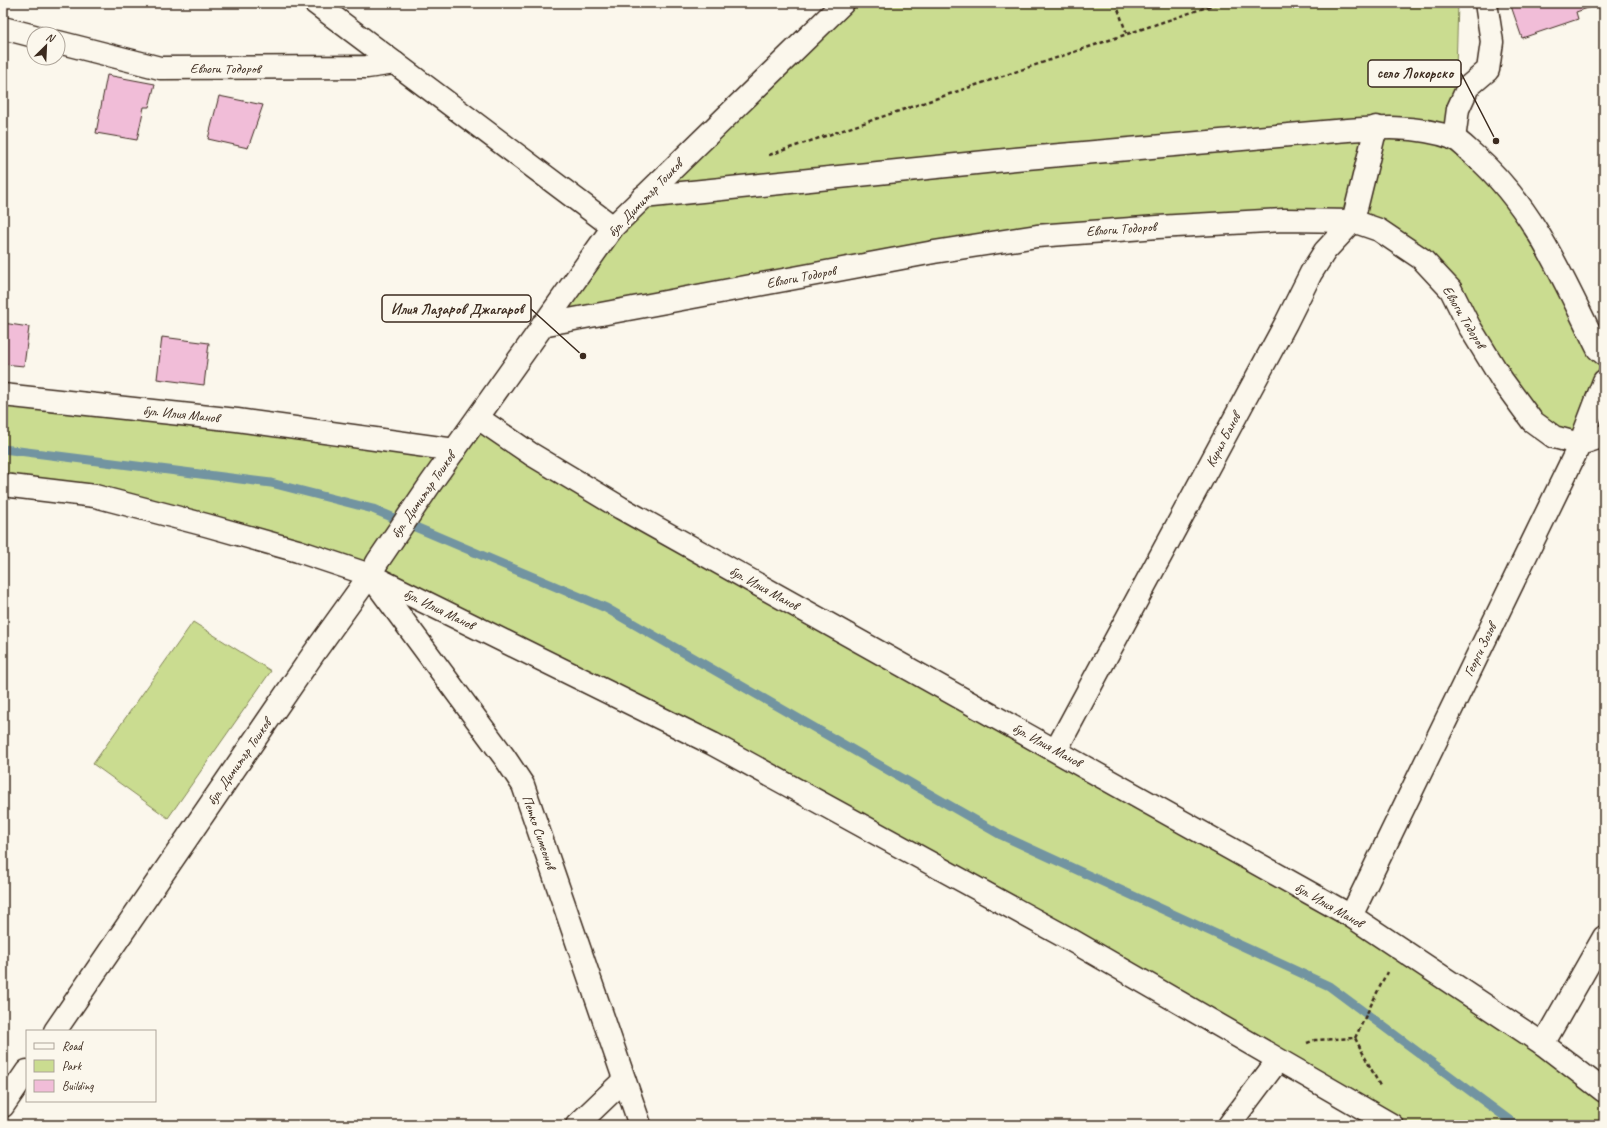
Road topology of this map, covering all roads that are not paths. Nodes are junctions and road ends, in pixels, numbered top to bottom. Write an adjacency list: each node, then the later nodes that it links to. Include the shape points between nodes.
1 (315, 3): 7 (street)
2 (843, 3): 10 (street, бул. Димитър Тошков)
3 (1486, 3): 9 (street, via 1492,42 1488,70 1468,87 1458,109)
4 (3, 28): 5 (street)
5 (26, 34)
6 (66, 44): 7 (street, Евлоги Тодоров, via 160,68 367,67)
7 (395, 63): 12 (street)
8 (1376, 128): 9 (street, via 1414,128); 10 (street, via 1015,159); 11 (street, Кирил Банов)
9 (1454, 138): 14 (street, via 1490,169 1530,218 1546,244 1598,348)
10 (643, 197): 12 (street, бул. Димитър Тошков)
11 (1353, 221): 13 (street, Евлоги Тодоров, via 1284,220 1037,236 934,252); 19 (street, Евлоги Тодоров, via 1379,230 1422,260 1451,290 1469,326 1502,380 1532,421 1554,437); 23 (street, Кирил Банов, via 1325,251 1311,273)
12 (613, 227): 13 (street, бул. Димитър Тошков)
13 (542, 325): 17 (street, бул. Димитър Тошков)
14 (1604, 354)
15 (1604, 381): 19 (street, Георги Зозов)
16 (3, 395): 20 (street, бул. Илия Манов, via 237,420)
17 (478, 418): 20 (street, бул. Димитър Тошков); 23 (street, бул. Илия Манов, via 531,454 621,508)
18 (1604, 436): 19 (street)
19 (1580, 444): 24 (street, Георги Зозов)
20 (454, 450): 22 (street, бул. Димитър Тошков)
21 (3, 485): 22 (street, бул. Илия Манов, via 95,496 298,551)
22 (374, 568): 26 (street, бул. Димитър Тошков); 28 (street, бул. Илия Манов, via 713,744 1071,940); 30 (street, Петко Симеонов, via 523,786)
23 (1056, 750): 24 (street, бул. Илия Манов)
24 (1351, 916): 27 (street, бул. Илия Манов)
25 (1604, 937): 27 (street)
26 (56, 1030)
27 (1543, 1044): 31 (street, бул. Илия Манов)
28 (1278, 1060): 35 (street); 36 (street, бул. Илия Манов)
29 (26, 1072): 32 (street)
30 (624, 1080): 33 (street); 34 (street, Петко Симеонов)
31 (1604, 1091)
32 (3, 1106)
33 (577, 1125)
34 (640, 1125)
35 (1229, 1125)
36 (1392, 1125)

